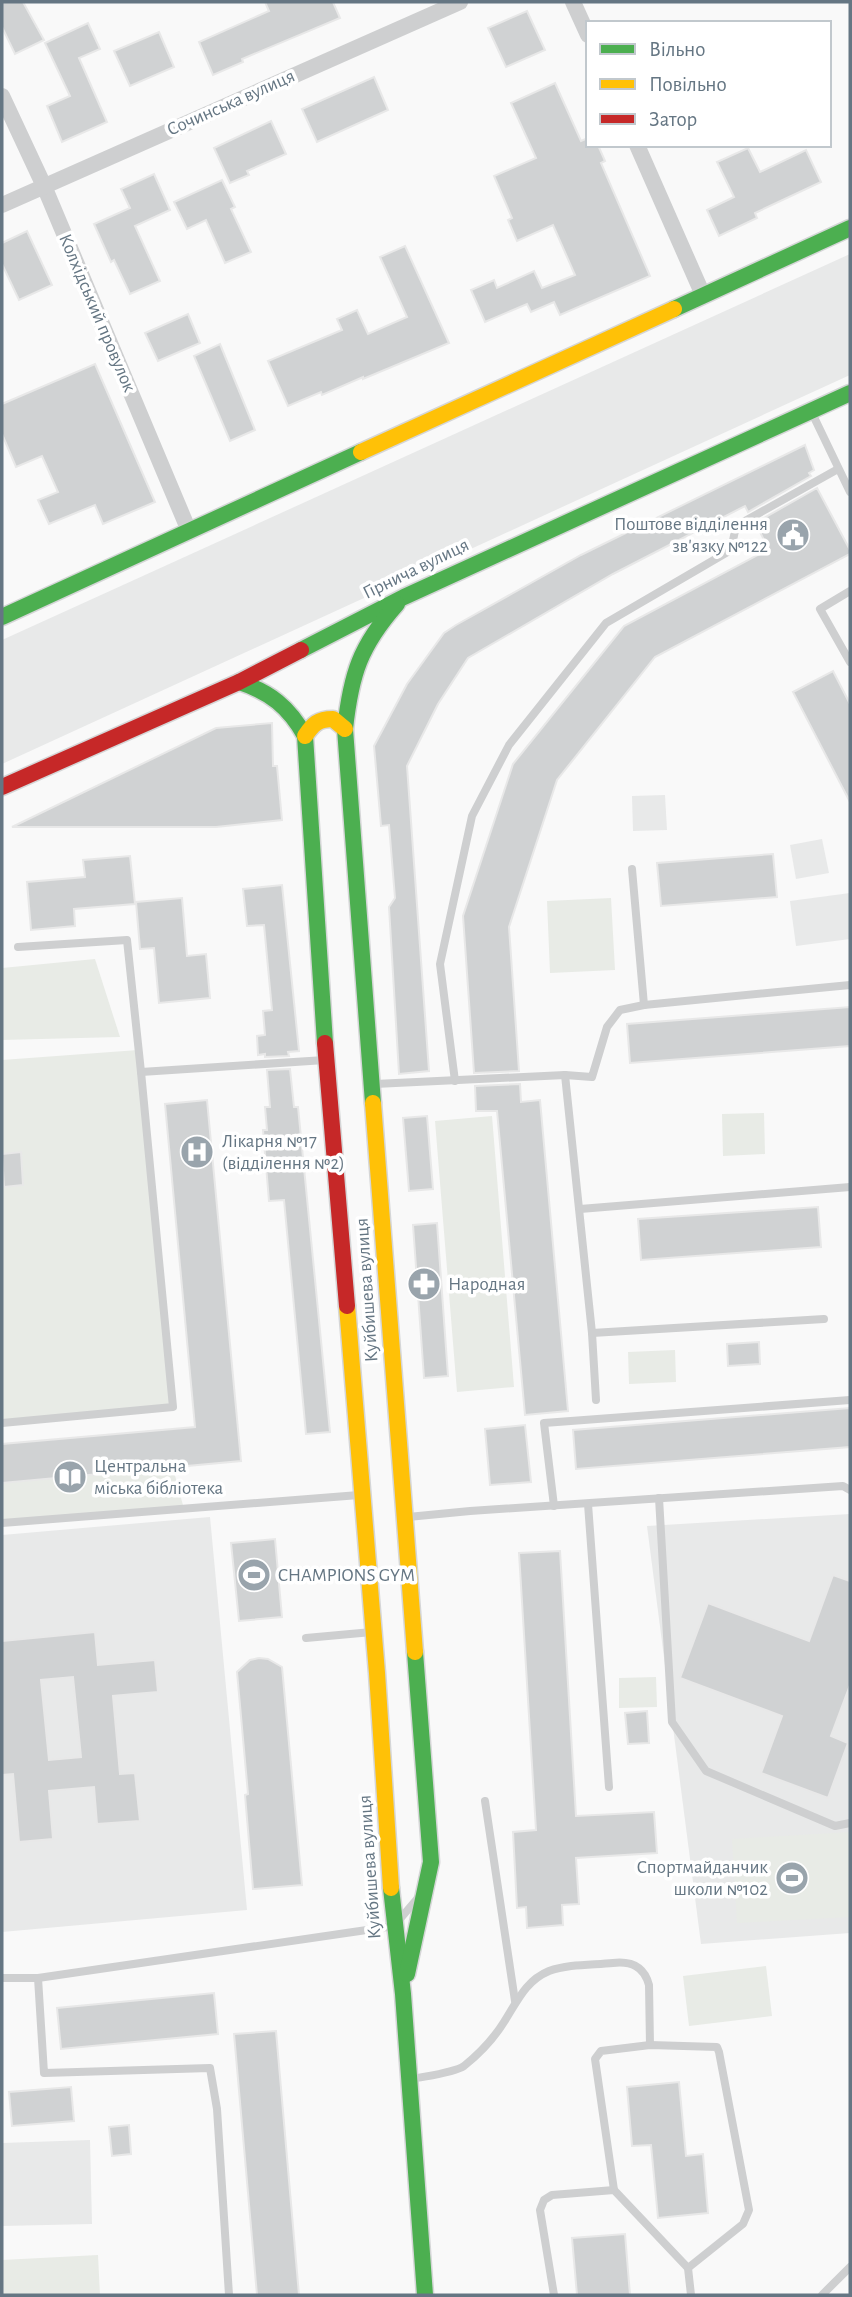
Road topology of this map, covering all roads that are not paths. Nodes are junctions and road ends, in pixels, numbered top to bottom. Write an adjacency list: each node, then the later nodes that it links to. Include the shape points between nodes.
1 (460, 2): 6 (street, Сочинська вулиця)
2 (573, 2): 3 (street)
3 (586, 31)
4 (2, 96): 6 (street, Колхідський провулок)
5 (638, 147): 9 (street)
6 (44, 186): 7 (street, Сочинська вулиця); 14 (street, Колхідський провулок)
7 (2, 205)
8 (850, 228): 9 (main road)
9 (703, 295): 14 (main road)
10 (850, 393): 11 (main road, Гірнича вулиця)
11 (811, 411): 12 (lane); 16 (main road, Гірнича вулиця)
12 (838, 470): 13 (lane); 30 (lane, via 736,526 731,550 606,623 509,745 472,816 440,964)
13 (849, 487)
14 (189, 531): 17 (main road)
15 (850, 591): 18 (lane, via 820,609)
16 (404, 597): 19 (main road, Гірнича вулиця); 20 (main road, Куйбишева вулиця, via 376,626 357,662)
17 (2, 617)
18 (850, 662)
19 (240, 682): 21 (main road, Куйбишева вулиця, via 279,699); 22 (main road, Гірнича вулиця)
20 (345, 729): 21 (main road, via 333,719 323,719 313,722); 31 (main road, Куйбишева вулиця)
21 (305, 736): 27 (main road, Куйбишева вулиця)
22 (2, 786)
23 (632, 869): 26 (lane)
24 (18, 947): 28 (lane, via 127,940)
25 (850, 985): 26 (lane)
26 (645, 1004): 29 (lane, via 620,1010 607,1027 592,1077)
27 (328, 1060): 28 (lane); 40 (main road, Куйбишева вулиця)
28 (141, 1072): 38 (lane, via 173,1407)
29 (565, 1075): 30 (lane); 33 (lane)
30 (456, 1081): 31 (lane)
31 (372, 1084): 44 (main road, Куйбишева вулиця)
32 (850, 1187): 33 (lane)
33 (580, 1209): 35 (lane)
34 (824, 1319): 35 (lane)
35 (592, 1333): 36 (lane)
36 (596, 1400)
37 (850, 1400): 43 (lane, via 544,1423)
38 (2, 1423)
39 (850, 1490): 41 (lane, via 843,1486)
40 (362, 1495): 45 (lane); 46 (main road, Куйбишева вулиця)
41 (659, 1498): 42 (lane); 50 (lane, via 673,1722 706,1771 835,1826)
42 (588, 1504): 43 (lane); 48 (lane)
43 (554, 1506): 44 (lane)
44 (405, 1517): 52 (main road, Куйбишева вулиця, via 431,1862)
45 (2, 1523)
46 (372, 1632): 47 (lane); 51 (main road, Куйбишева вулиця)
47 (306, 1638)
48 (609, 1787)
49 (485, 1801): 57 (lane)
50 (850, 1823)
51 (391, 1862): 52 (main road); 53 (main road, Куйбишева вулиця)
52 (414, 1884): 53 (lane); 56 (main road, Куйбишева вулиця)
53 (394, 1926): 55 (lane); 56 (main road, Куйбишева вулиця)
54 (2, 1978): 55 (lane)
55 (38, 1978): 63 (lane, via 44,2073 210,2068 217,2109)
56 (403, 1994): 59 (main road, Куйбишева вулиця)
57 (515, 2001): 58 (lane, via 527,1985 548,1971 631,1963 646,1975 649,1985); 59 (lane, via 503,2024 461,2068)
58 (650, 2045): 60 (lane, via 601,2051 595,2059); 62 (lane, via 717,2047 749,2210 743,2224)
59 (410, 2080): 64 (main road, Куйбишева вулиця)
60 (614, 2190): 62 (lane); 65 (lane, via 552,2195 544,2200 540,2210)
61 (850, 2267): 67 (lane)
62 (688, 2268): 66 (lane)
63 (229, 2295)
64 (425, 2295)
65 (554, 2295)
66 (691, 2295)
67 (821, 2295)

